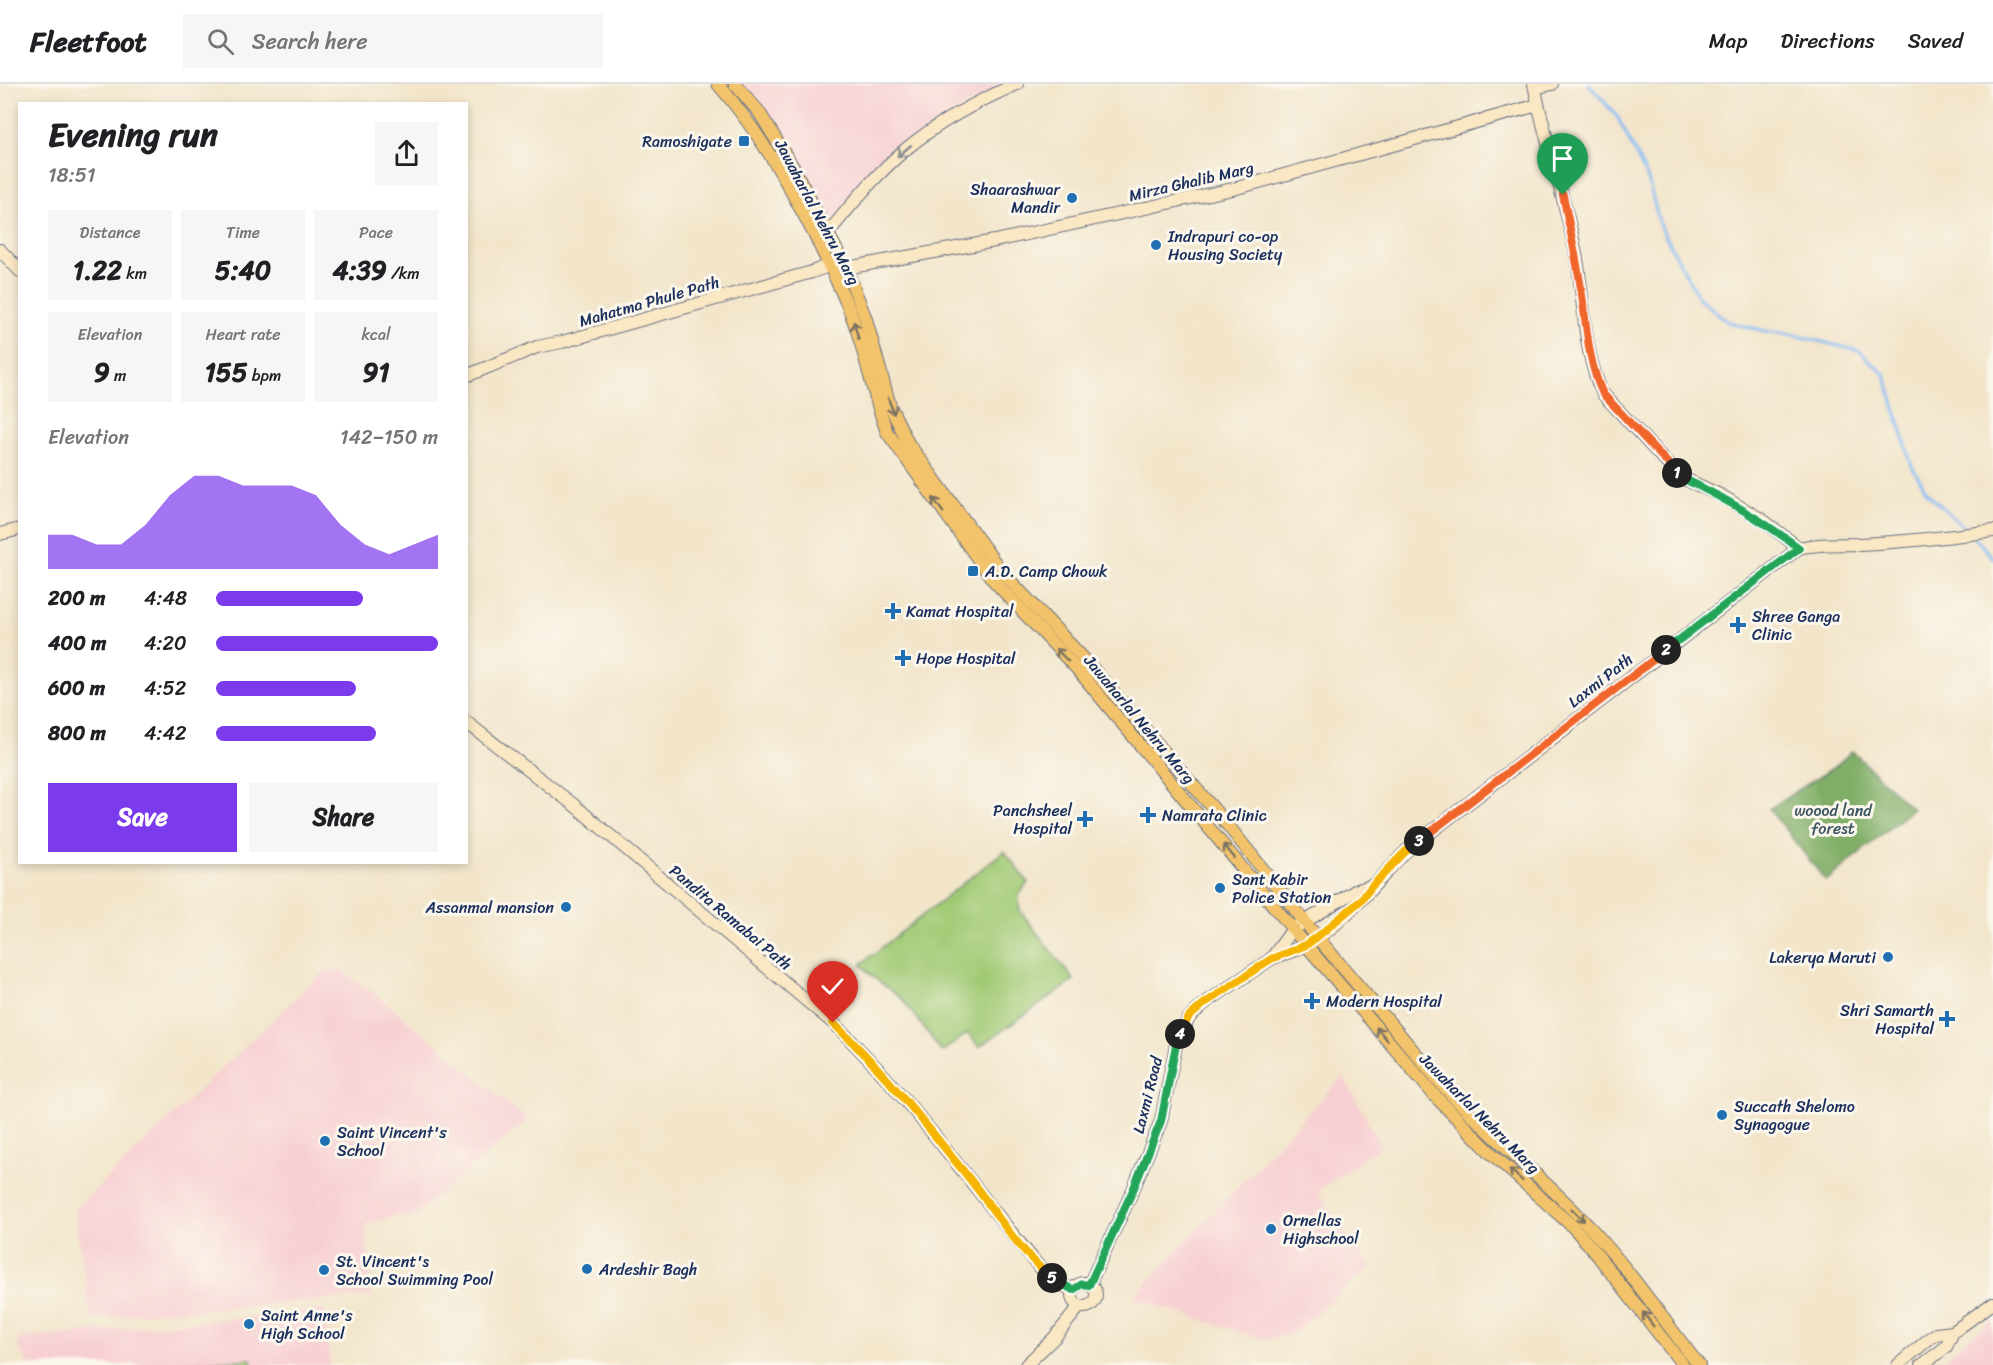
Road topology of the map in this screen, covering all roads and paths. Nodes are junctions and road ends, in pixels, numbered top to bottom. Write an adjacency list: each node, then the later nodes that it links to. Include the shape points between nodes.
1 (718, 84): 8 (main road, Jawaharlal Nehru Marg, via 754,128)
2 (735, 84): 7 (main road, Jawaharlal Nehru Marg, via 759,112)
3 (1017, 84): 7 (street, one-way to 7, via 985,98 907,148)
4 (1552, 84): 5 (street)
5 (1534, 86): 6 (street)
6 (1538, 105): 10 (street, Mirza Ghalib Marg, via 1237,189 995,241); 17 (street, via 1563,195 1590,357 1603,394 1680,477 1764,521)
7 (828, 233): 8 (street); 10 (main road, Jawaharlal Nehru Marg)
8 (816, 240): 10 (main road, Jawaharlal Nehru Marg)
9 (0, 250): 11 (street)
10 (840, 265): 12 (street, Mahatma Phule Path, via 537,347); 13 (main road, Jawaharlal Nehru Marg, via 866,318)
11 (18, 269)
12 (468, 375)
13 (903, 446): 20 (main road, Jawaharlal Nehru Marg, via 1002,572 1087,662 1230,828); 21 (main road, Jawaharlal Nehru Marg, one-way to 13, via 1078,670 993,580)
14 (18, 530): 16 (street)
15 (1993, 531): 17 (street)
16 (0, 534)
17 (1799, 548): 19 (street, Laxmi Path, via 1405,852)
18 (468, 724): 26 (street, Pandita Ramabai Path, via 574,805 860,1047 1040,1268)
19 (1372, 886): 20 (street, Laxmi Road, via 1355,891); 22 (street, Laxmi Path)
20 (1304, 922): 21 (street, Laxmi Road); 22 (main road, Jawaharlal Nehru Marg)
21 (1293, 929): 23 (main road, Jawaharlal Nehru Marg); 24 (street, Laxmi Road)
22 (1317, 937): 23 (street, Laxmi Path); 32 (main road, Jawaharlal Nehru Marg, one-way to 32, via 1465,1110 1600,1239)
23 (1306, 945): 24 (street, Laxmi Path); 31 (main road, Jawaharlal Nehru Marg, one-way to 23, via 1591,1247 1436,1097)
24 (1271, 959): 25 (street, Laxmi Road, via 1189,1017 1176,1045 1161,1121)
25 (1089, 1285): 26 (street, via 1082,1284); 28 (street, via 1095,1293 1094,1300)
26 (1073, 1290): 28 (street, via 1073,1300)
27 (1993, 1304): 29 (street)
28 (1080, 1306): 30 (street)
29 (1953, 1332): 33 (street, via 1936,1334); 34 (street, via 1946,1347)
30 (1026, 1365)
31 (1683, 1365)
32 (1699, 1365)
33 (1899, 1365)
34 (1922, 1365)

